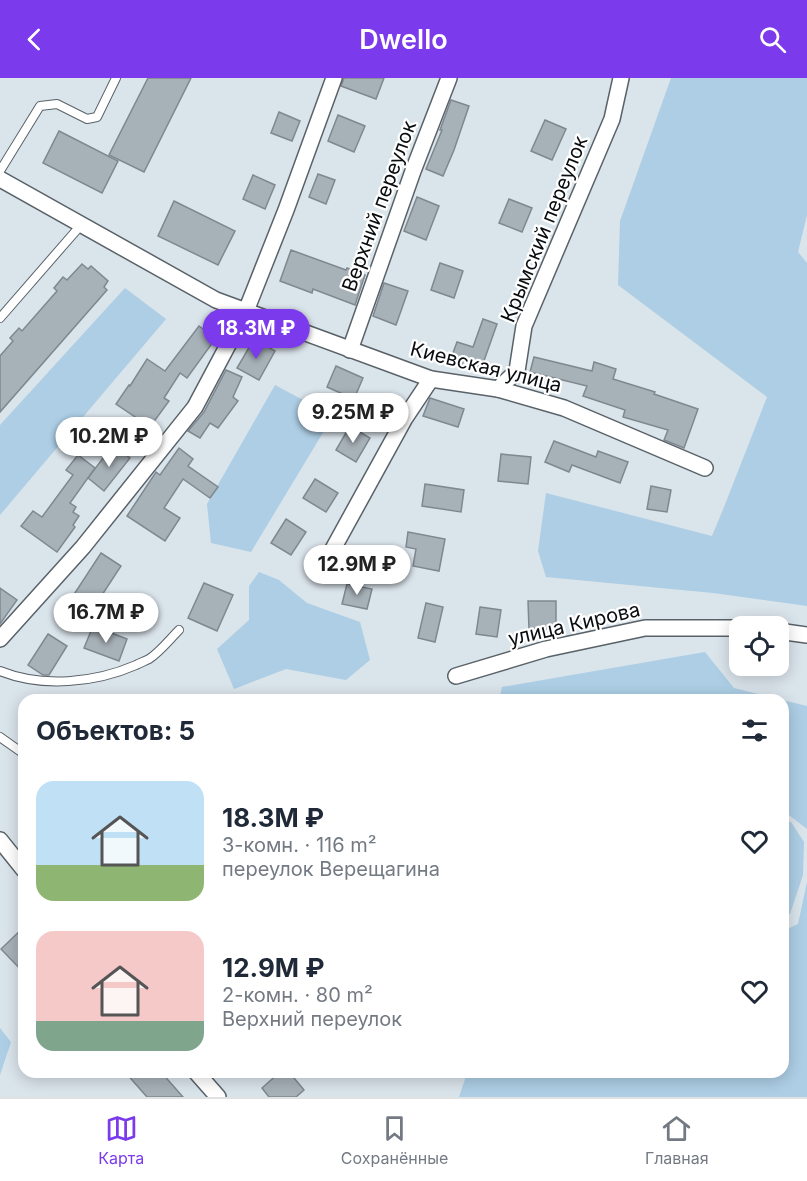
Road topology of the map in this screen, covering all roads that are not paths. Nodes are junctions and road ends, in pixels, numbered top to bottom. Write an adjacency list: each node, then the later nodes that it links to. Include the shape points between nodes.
1 (116, 78): 5 (lane, via 97,117 87,119 57,104 40,106)
2 (334, 78): 8 (street)
3 (449, 78): 10 (street, Верхний переулок)
4 (621, 78): 12 (street, Крымский переулок, via 612,119 524,326 516,371)
5 (0, 171)
6 (0, 179): 7 (street, Киевская улица)
7 (81, 225): 8 (street, Киевская улица, via 216,300); 9 (lane)
8 (246, 310): 10 (street, Киевская улица); 19 (street, via 195,406 83,547)
9 (0, 318)
10 (350, 350): 11 (street, Киевская улица)
11 (431, 379): 12 (street, Киевская улица); 14 (street, via 405,418)
12 (498, 389): 13 (street, Киевская улица, via 564,408)
13 (705, 468)
14 (322, 568)
15 (729, 628): 21 (street, улица Кирова, via 645,628 546,649)
16 (179, 630): 20 (lane, via 149,659 119,672 48,681)
17 (789, 633): 18 (street)
18 (807, 635)
19 (0, 639)
20 (0, 671)
21 (456, 676)
22 (0, 737): 23 (lane)
23 (18, 749)
24 (0, 840): 25 (street)
25 (18, 862)
26 (201, 1078): 27 (street)
27 (218, 1097)

